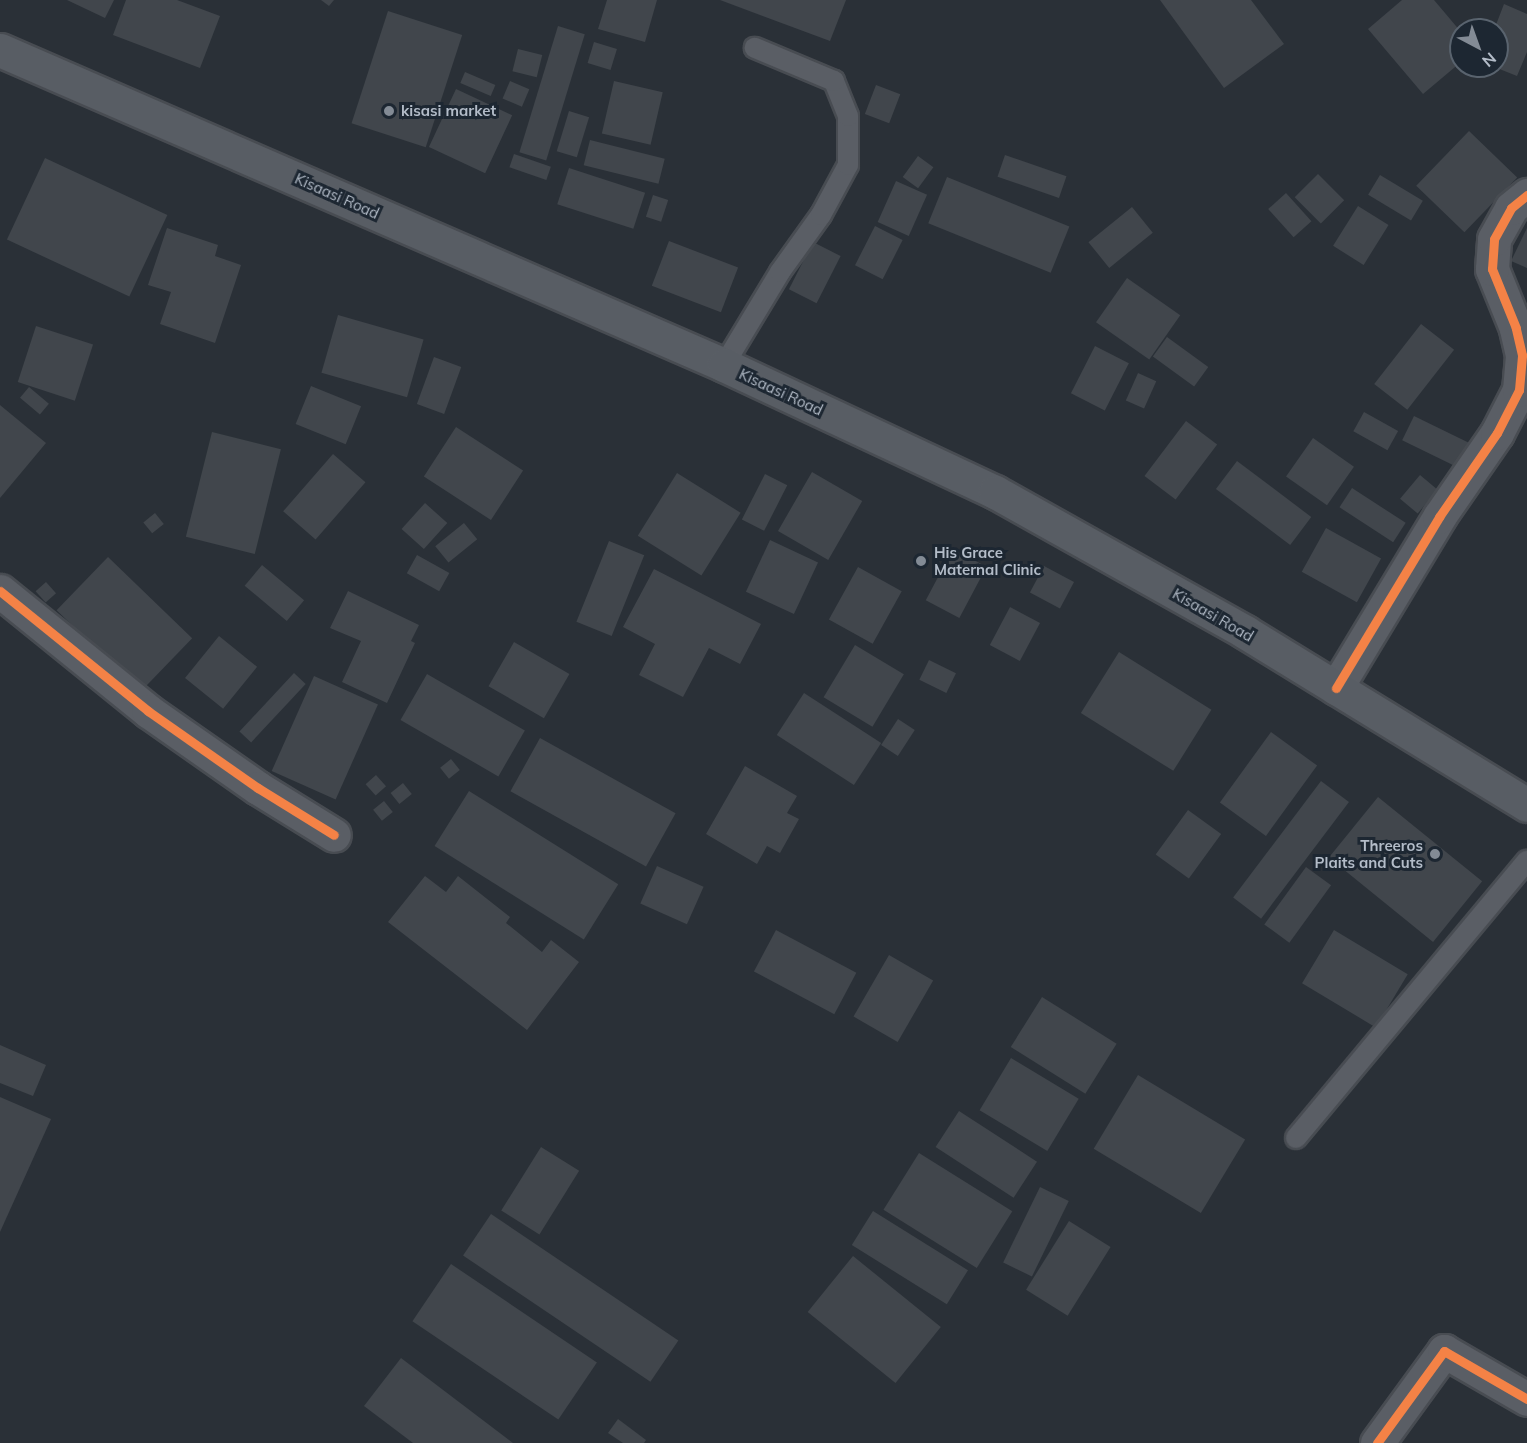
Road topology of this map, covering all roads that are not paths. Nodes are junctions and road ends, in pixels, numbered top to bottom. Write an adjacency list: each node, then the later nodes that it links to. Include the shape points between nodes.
1 (755, 48): 4 (lane, via 834,81 848,116 849,165)
2 (0, 50): 4 (main road, Kisaasi Road)
3 (1527, 195): 6 (street, via 1511,208 1494,239 1492,269 1516,328 1522,355 1520,390 1497,433 1439,517)
4 (724, 365): 6 (main road, Kisaasi Road, via 995,492 1245,632)
5 (0, 591): 8 (street, via 147,711)
6 (1336, 688): 7 (main road, Kisaasi Road)
7 (1527, 805)
8 (334, 835)
9 (1527, 861): 10 (lane)
10 (1296, 1138)
11 (1527, 1399): 12 (street, via 1444,1351)
12 (1377, 1443)

